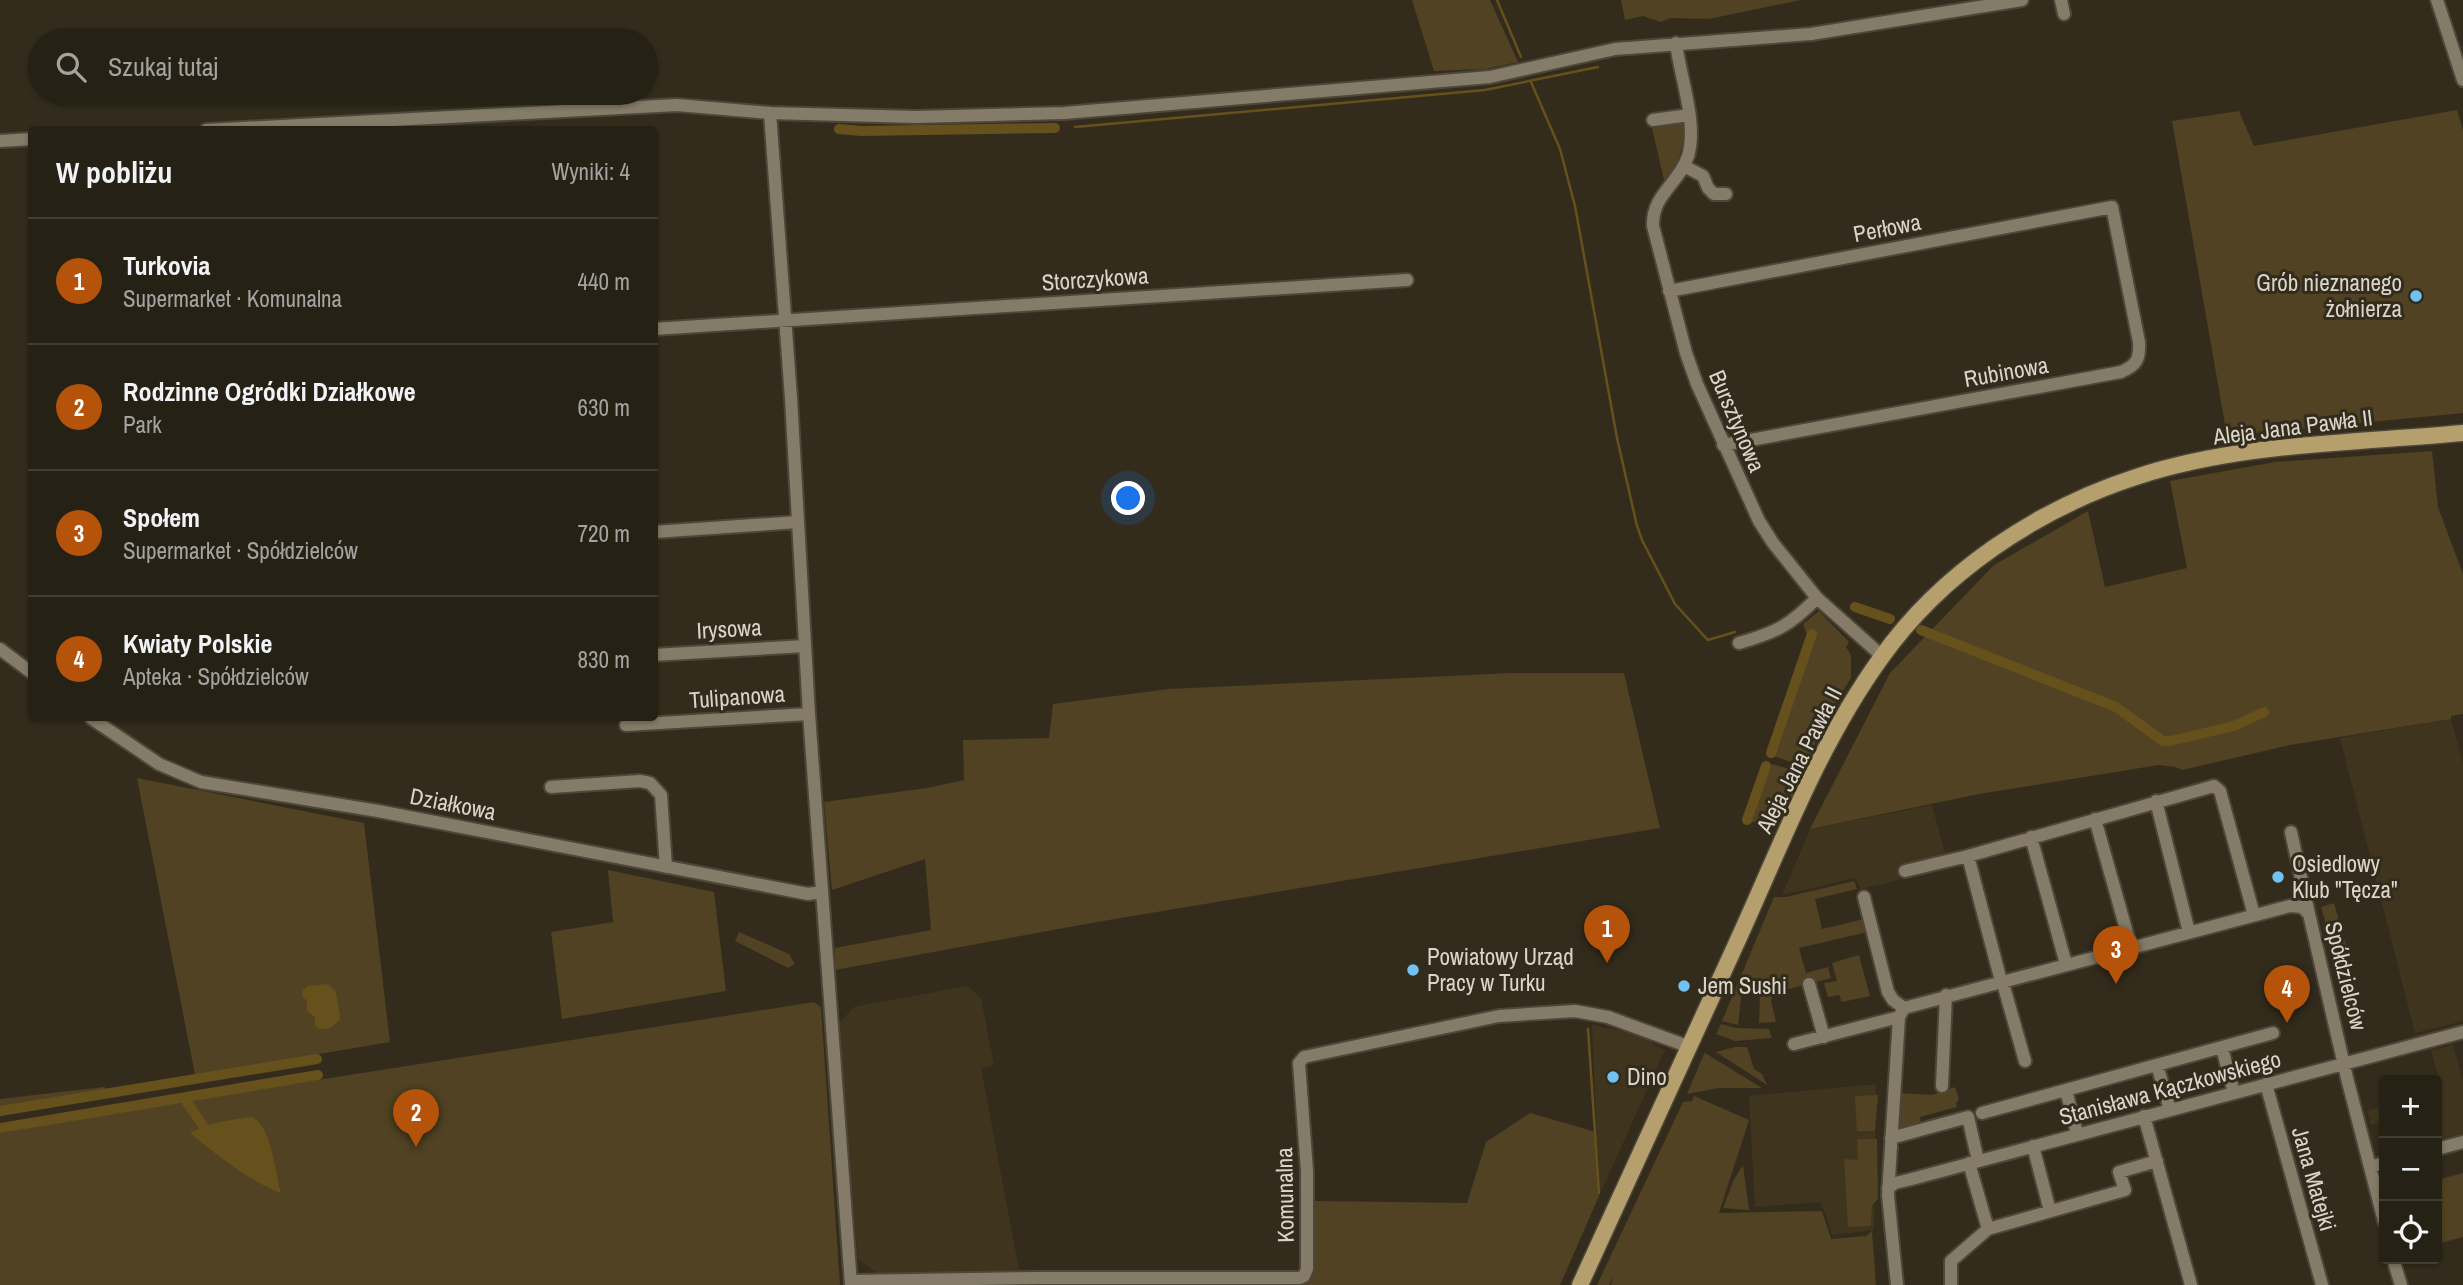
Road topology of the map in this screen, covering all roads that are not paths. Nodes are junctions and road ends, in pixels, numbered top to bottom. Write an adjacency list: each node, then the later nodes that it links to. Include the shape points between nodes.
1 (2022, 0): 4 (street)
2 (2061, 0): 5 (street)
3 (2437, 0): 7 (street)
4 (1963, 5): 6 (street, via 1811,34)
5 (2064, 14)
6 (1676, 43): 8 (street, via 1615,49 1490,77 1065,114 903,117); 9 (street, Bursztynowa)
7 (2463, 80)
8 (770, 113): 11 (street, via 677,105); 19 (street)
9 (1689, 115): 10 (street); 14 (street, Bursztynowa, via 1691,135)
10 (1653, 120)
11 (281, 126)
12 (28, 139): 13 (street)
13 (0, 141)
14 (1684, 166): 15 (street, via 1703,176 1711,192); 18 (street, Bursztynowa, via 1653,212)
15 (1726, 194)
16 (2112, 206): 18 (street, Perłowa); 22 (street, Rubinowa, via 2139,342 2137,363 2130,368)
17 (1407, 280): 19 (street, Storczykowa)
18 (1669, 291): 22 (street, Bursztynowa, via 1697,384)
19 (786, 320): 20 (street, Storczykowa); 23 (street)
20 (658, 329)
21 (2463, 433): 30 (main road, Aleja Jana Pawła II, via 2220,458 2156,471 2101,489 2025,528 1969,567)
22 (1723, 445): 25 (street, Bursztynowa, via 1765,531)
23 (798, 522): 24 (street); 27 (street)
24 (658, 532)
25 (1817, 598): 26 (street, via 1786,626); 30 (street, Bursztynowa)
26 (1739, 643)
27 (806, 646): 29 (street, Irysowa); 32 (street)
28 (0, 649): 31 (street)
29 (658, 655)
30 (1882, 656): 58 (main road, Aleja Jana Pawła II, via 1827,745)
31 (28, 670)
32 (809, 714): 34 (street, Tulipanowa); 44 (street)
33 (96, 721): 41 (street, Działkowa, via 159,764 201,782)
34 (626, 725)
35 (551, 787): 41 (street, via 640,781 656,788 661,795)
36 (2156, 801): 37 (street); 46 (street, via 2214,786 2220,791); 47 (street)
37 (2095, 819): 39 (street); 48 (street)
38 (2291, 832): 45 (street)
39 (2031, 838): 40 (street); 49 (street)
40 (1968, 856): 42 (street); 50 (street)
41 (666, 867): 44 (street, Działkowa)
42 (1905, 871)
43 (1864, 897): 53 (street, via 1888,992)
44 (823, 899): 84 (street)
45 (2309, 914): 46 (street, Spółdzielców, via 2296,905); 61 (street, Spółdzielców)
46 (2254, 915): 47 (street, Spółdzielców)
47 (2189, 932): 48 (street, Spółdzielców)
48 (2131, 947): 49 (street, Spółdzielców)
49 (2066, 964): 50 (street, Spółdzielców)
50 (2001, 981): 52 (street, Spółdzielców); 60 (street)
51 (1809, 984): 56 (street)
52 (1946, 995): 53 (street, Spółdzielców); 64 (street)
53 (1901, 1013): 56 (street, Spółdzielców); 71 (street)
54 (2463, 1032): 61 (street, Stanisława Kączkowskiego)
55 (2273, 1033): 59 (street)
56 (1824, 1037): 57 (street, Spółdzielców)
57 (1794, 1044)
58 (1690, 1047): 84 (street, Komunalna, via 1608,1017 1575,1011 1499,1016 1304,1057 1299,1063 1307,1171 1307,1269 1300,1278); 85 (main road, Aleja Jana Pawła II)
59 (2221, 1048): 62 (street); 66 (street)
60 (2025, 1061)
61 (2344, 1064): 63 (street, Stanisława Kączkowskiego); 78 (street, Spółdzielców)
62 (2157, 1065): 65 (street); 67 (street)
63 (2266, 1084): 66 (street, Stanisława Kączkowskiego); 89 (street, Jana Matejki)
64 (1942, 1086)
65 (2066, 1090): 68 (street); 70 (street)
66 (2234, 1093): 67 (street, Stanisława Kączkowskiego)
67 (2169, 1110): 69 (street, Stanisława Kączkowskiego)
68 (1982, 1113)
69 (2144, 1116): 70 (street, Stanisława Kączkowskiego); 75 (street)
70 (2077, 1134): 73 (street, Stanisława Kączkowskiego)
71 (1891, 1138): 76 (street, via 1968,1117); 79 (street)
72 (2463, 1142): 74 (street)
73 (2033, 1146): 76 (street, Stanisława Kączkowskiego); 81 (street)
74 (2442, 1148)
75 (2157, 1161): 81 (street, via 2119,1172 2125,1190); 88 (street)
76 (1974, 1162): 79 (street, Stanisława Kączkowskiego); 82 (street)
77 (2379, 1164): 78 (street)
78 (2370, 1167): 80 (street, Spółdzielców)
79 (1888, 1188): 86 (street)
80 (2379, 1202)
81 (2050, 1211): 82 (street)
82 (1988, 1229): 87 (street, via 1951,1261)
83 (2395, 1264): 90 (street)
84 (851, 1283)
85 (1580, 1285)
86 (1897, 1285)
87 (1951, 1285)
88 (2191, 1285)
89 (2322, 1285)
90 (2401, 1285)

